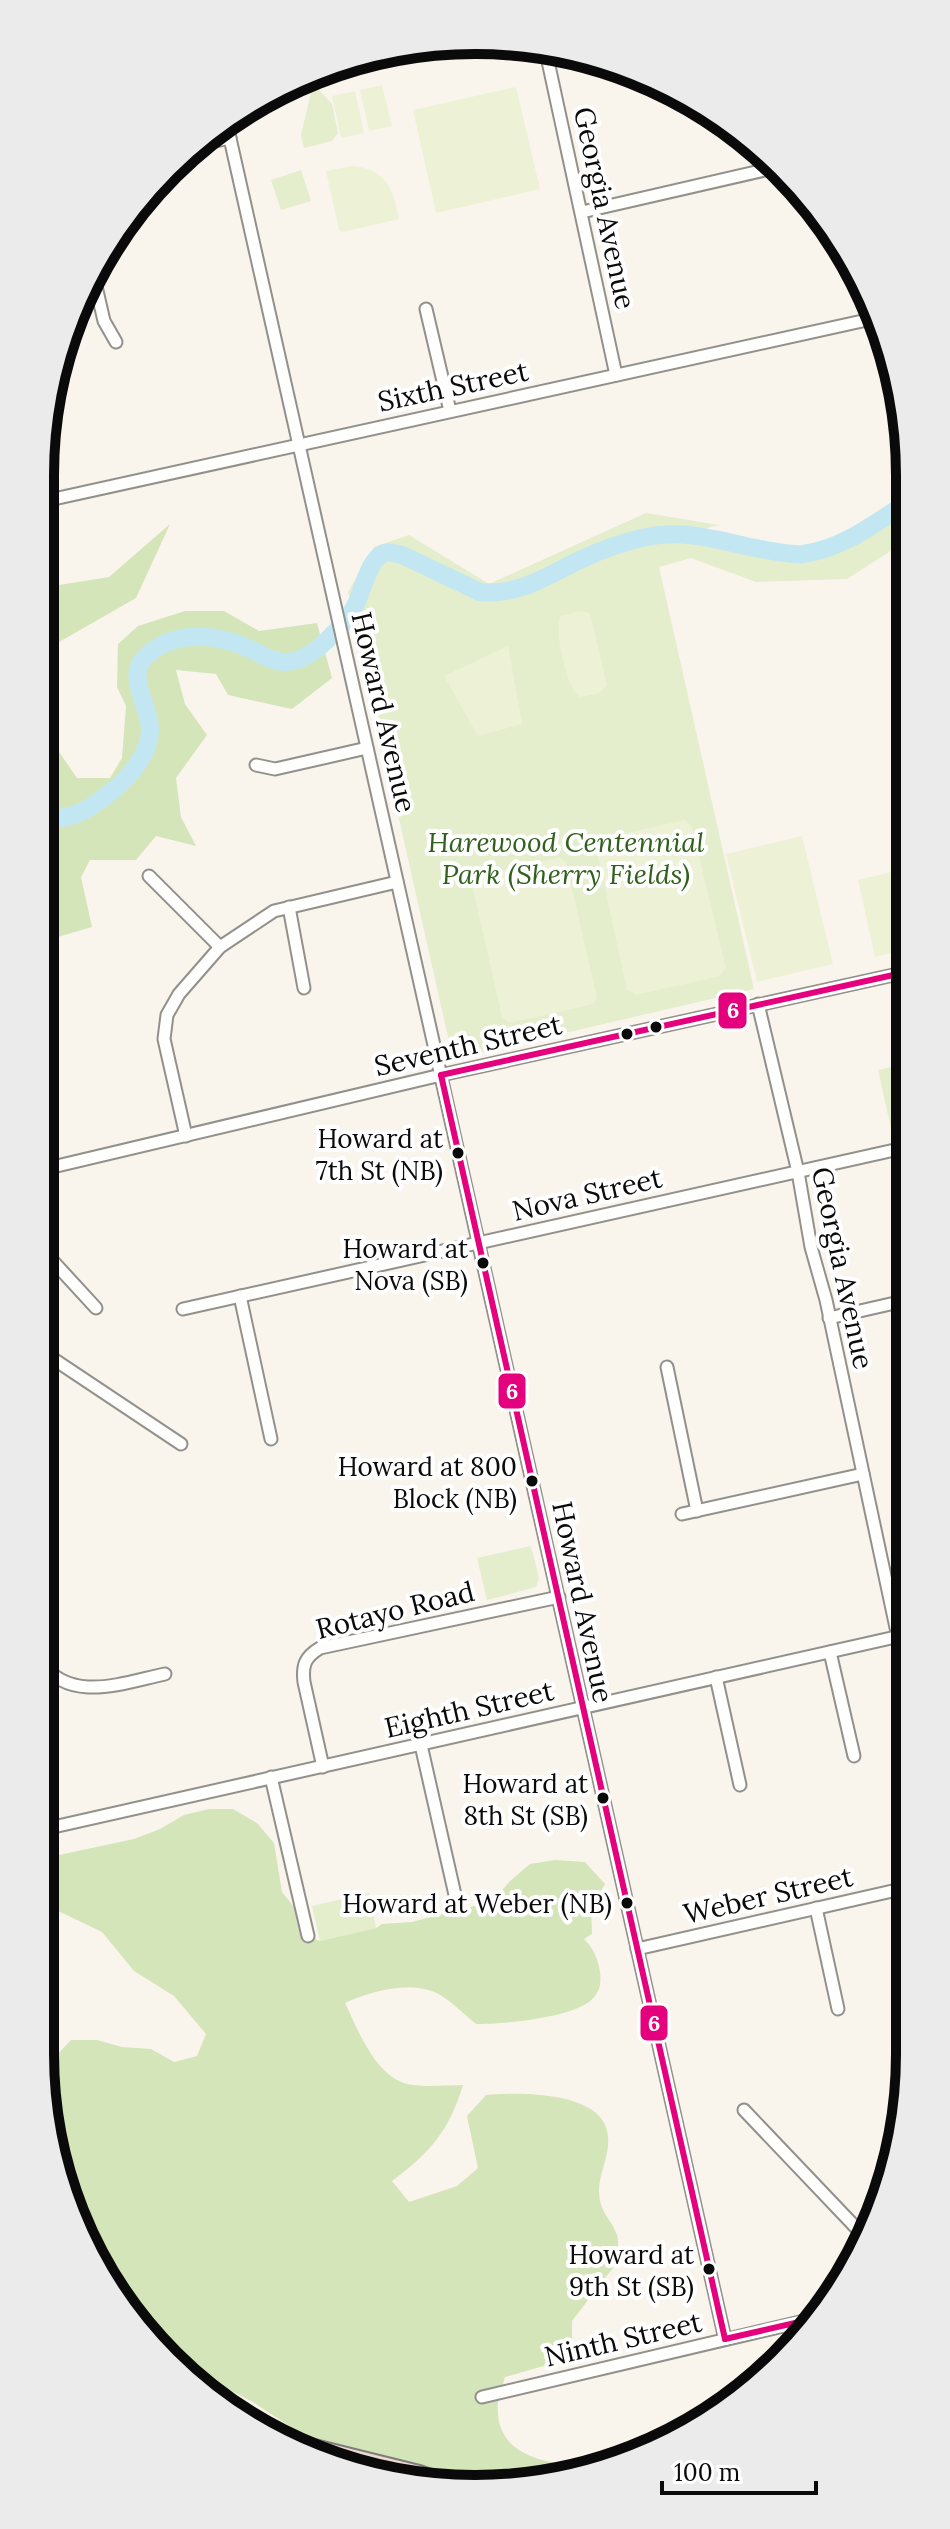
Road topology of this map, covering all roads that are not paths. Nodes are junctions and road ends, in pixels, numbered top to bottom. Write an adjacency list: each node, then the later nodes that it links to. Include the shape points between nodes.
1 (548, 61): 6 (street, Georgia Avenue)
2 (229, 134): 3 (street, Howard Avenue)
3 (230, 138): 4 (street); 13 (street, Howard Avenue)
4 (220, 140)
5 (765, 170): 6 (street)
6 (582, 212): 11 (street, Georgia Avenue)
7 (97, 290): 10 (street, via 104,321)
8 (426, 309): 12 (street)
9 (866, 320): 11 (street, Sixth Street)
10 (116, 342)
11 (616, 375): 12 (street, Sixth Street)
12 (450, 411): 13 (street, Sixth Street)
13 (299, 444): 14 (street, Sixth Street); 15 (street, Howard Avenue)
14 (54, 499)
15 (367, 748): 16 (street, via 275,769); 18 (street, Howard Avenue)
16 (256, 765)
17 (149, 876): 20 (street)
18 (397, 882): 19 (street); 24 (street, Howard Avenue)
19 (289, 907): 20 (street, via 274,911); 22 (street)
20 (220, 947): 25 (street, via 167,1015 164,1039)
21 (896, 974): 23 (street, Seventh Street)
22 (304, 988)
23 (758, 1004): 24 (street, Seventh Street); 28 (street, Georgia Avenue)
24 (441, 1075): 25 (street, Seventh Street); 29 (street, Howard Avenue)
25 (186, 1136): 27 (street, Seventh Street)
26 (896, 1150): 28 (street, Nova Street)
27 (54, 1167)
28 (798, 1172): 29 (street, Nova Street); 35 (street, Georgia Avenue)
29 (478, 1243): 31 (street, Nova Street); 43 (street, Howard Avenue)
30 (54, 1262): 33 (street)
31 (240, 1296): 34 (street, Nova Street); 38 (street)
32 (896, 1303): 35 (street)
33 (96, 1308)
34 (183, 1309)
35 (829, 1318): 40 (street, Georgia Avenue)
36 (54, 1360): 39 (street)
37 (667, 1367): 41 (street)
38 (271, 1439)
39 (181, 1444)
40 (863, 1474): 41 (street); 44 (street, Georgia Avenue)
41 (697, 1511): 42 (street)
42 (682, 1514)
43 (559, 1597): 50 (street, Howard Avenue); 53 (street, Rotayo Road, via 310,1654 302,1669)
44 (896, 1607)
45 (896, 1637): 46 (street, Eighth Street)
46 (830, 1652): 49 (street, Eighth Street); 52 (street)
47 (165, 1674): 48 (street, via 96,1688)
48 (54, 1677)
49 (716, 1677): 50 (street, Eighth Street); 55 (street)
50 (582, 1708): 51 (street, Eighth Street); 61 (street, Howard Avenue)
51 (421, 1745): 53 (street, Eighth Street); 58 (street)
52 (854, 1756)
53 (323, 1767): 54 (street, Eighth Street)
54 (271, 1777): 56 (street, Eighth Street); 60 (street)
55 (740, 1785)
56 (54, 1827)
57 (896, 1890): 59 (street, Weber Street)
58 (458, 1908)
59 (816, 1908): 61 (street, Weber Street); 62 (street)
60 (308, 1936)
61 (637, 1949): 66 (street, Howard Avenue)
62 (838, 2009)
63 (744, 2110): 64 (street)
64 (858, 2229)
65 (800, 2322): 66 (street, Ninth Street)
66 (725, 2339): 67 (street, Ninth Street)
67 (482, 2397)

